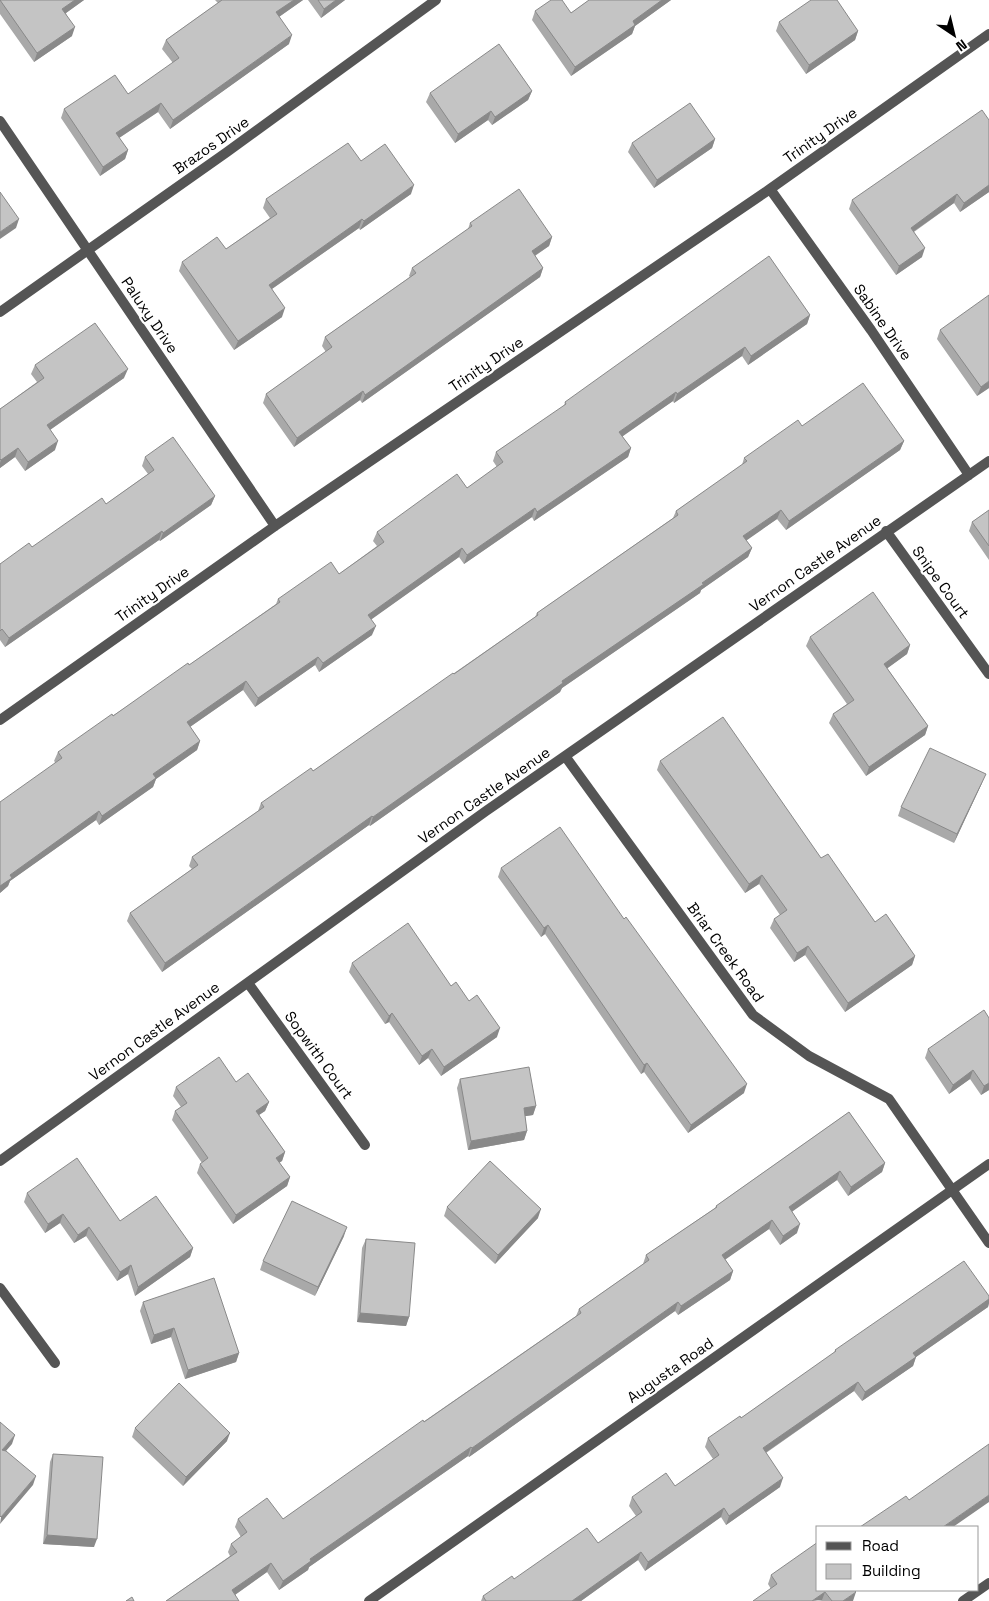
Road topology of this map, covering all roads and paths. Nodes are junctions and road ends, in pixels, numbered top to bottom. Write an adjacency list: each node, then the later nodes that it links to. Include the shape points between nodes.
1 (436, 0): 5 (street, Brazos Drive)
2 (989, 34): 4 (street, Trinity Drive)
3 (0, 121): 5 (street, Paluxy Drive)
4 (770, 189): 8 (street, Sabine Drive); 9 (street, Trinity Drive)
5 (88, 250): 6 (street, Brazos Drive); 9 (street, Paluxy Drive)
6 (0, 312)
7 (989, 461): 8 (street, Vernon Castle Avenue)
8 (969, 475): 10 (street, Vernon Castle Avenue)
9 (275, 526): 12 (street, Trinity Drive)
10 (886, 532): 11 (street, Snipe Court); 13 (street, Vernon Castle Avenue)
11 (989, 674)
12 (0, 720)
13 (565, 756): 14 (street, Vernon Castle Avenue); 18 (street, Briar Creek Road, via 754,1015 809,1056 889,1100)
14 (248, 982): 15 (street, Sopwith Court); 16 (street, Vernon Castle Avenue)
15 (365, 1145)
16 (0, 1161)
17 (989, 1164): 18 (street, Augusta Road)
18 (953, 1190): 19 (street, Briar Creek Road); 23 (street, Augusta Road)
19 (989, 1243)
20 (0, 1288): 21 (street)
21 (55, 1363)
22 (977, 1591): 24 (street)
23 (368, 1601)
24 (963, 1601)

